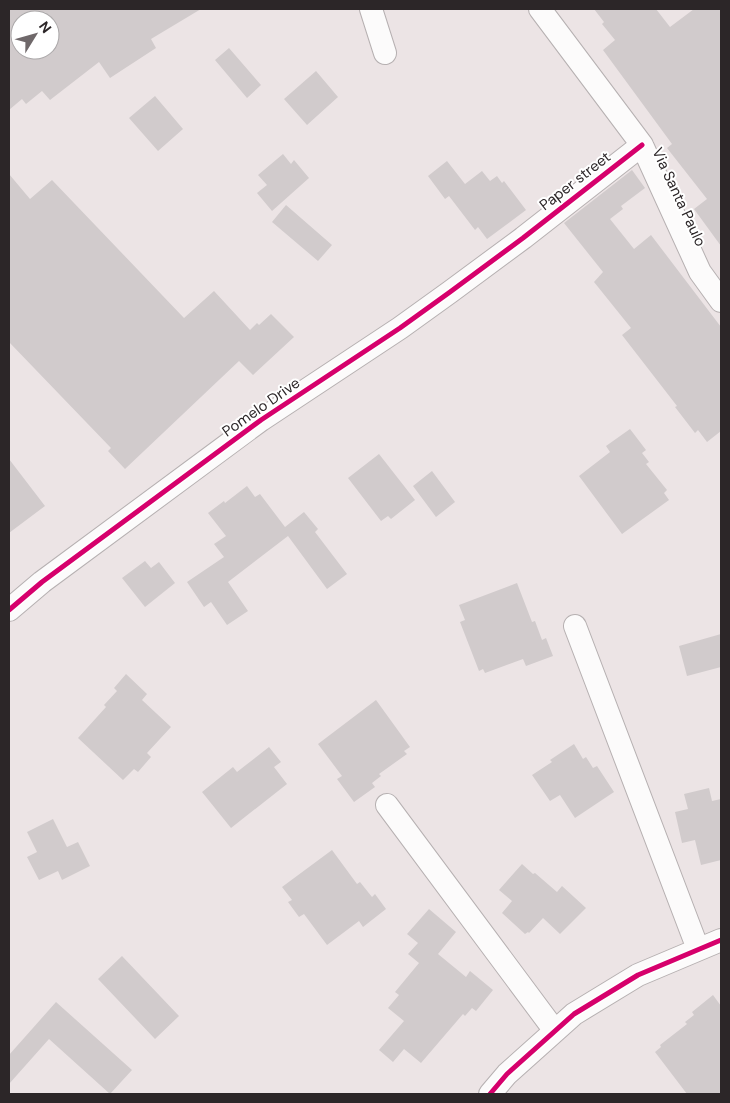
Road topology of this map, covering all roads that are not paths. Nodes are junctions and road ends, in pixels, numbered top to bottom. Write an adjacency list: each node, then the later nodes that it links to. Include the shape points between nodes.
1 (371, 9): 3 (street)
2 (540, 9): 4 (street, Via Santa Paulo)
3 (385, 54)
4 (638, 148): 5 (street, Paper street); 6 (street, Via Santa Paulo, via 700,272)
5 (532, 231): 7 (street, Pomelo Drive, via 400,328 261,420)
6 (721, 301)
7 (9, 610)
8 (575, 626): 11 (street)
9 (387, 805): 12 (street)
10 (721, 940): 11 (street)
11 (698, 949): 12 (street, via 638,975 574,1014)
12 (555, 1031): 13 (street, via 507,1074)
13 (490, 1094)

